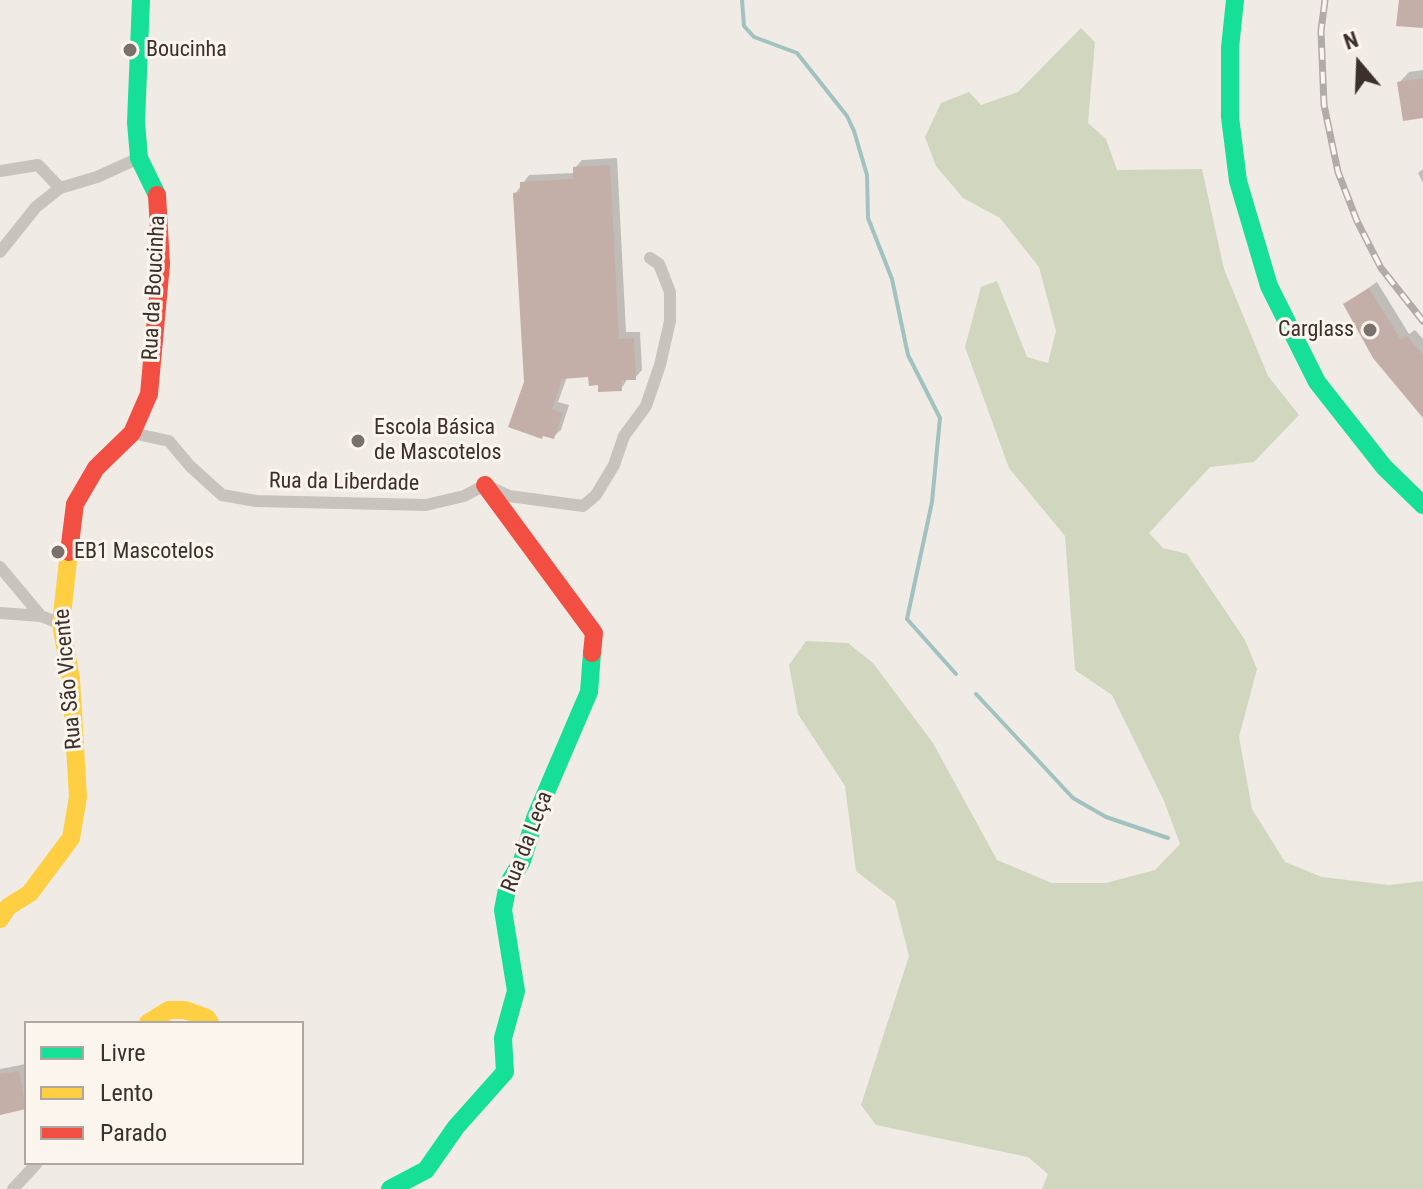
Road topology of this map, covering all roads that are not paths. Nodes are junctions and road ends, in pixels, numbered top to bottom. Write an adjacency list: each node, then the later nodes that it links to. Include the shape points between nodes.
1 (141, 0): 3 (street, Rua da Boucinha)
2 (1235, 0): 10 (street, via 1230,117 1238,181 1269,286 1317,382 1384,467)
3 (139, 158): 5 (street); 8 (street, Rua da Boucinha, via 159,200 161,264 149,394)
4 (0, 171): 5 (street, via 38,165)
5 (60, 188): 6 (street, via 36,207)
6 (0, 252)
7 (650, 258): 9 (street, via 659,264 670,292 660,365 646,406 624,436 596,495 583,506 509,496)
8 (132, 433): 9 (street, Rua da Liberdade, via 169,441 222,495 256,501 426,505); 14 (street, Rua São Vicente, via 96,468 75,504)
9 (485, 485): 20 (street, Rua da Leça, via 594,633 589,692 508,884 503,910 516,991 503,1038 505,1072 426,1170)
10 (1423, 505)
11 (0, 567): 13 (street)
12 (0, 613): 13 (street)
13 (41, 616): 14 (street)
14 (61, 624): 15 (street, Rua São Vicente, via 71,679 78,797 71,838 30,893)
15 (3, 912)
16 (151, 1021): 17 (street, via 169,1010 185,1010)
17 (209, 1021)
18 (35, 1165): 19 (street)
19 (13, 1189)
20 (390, 1189)

